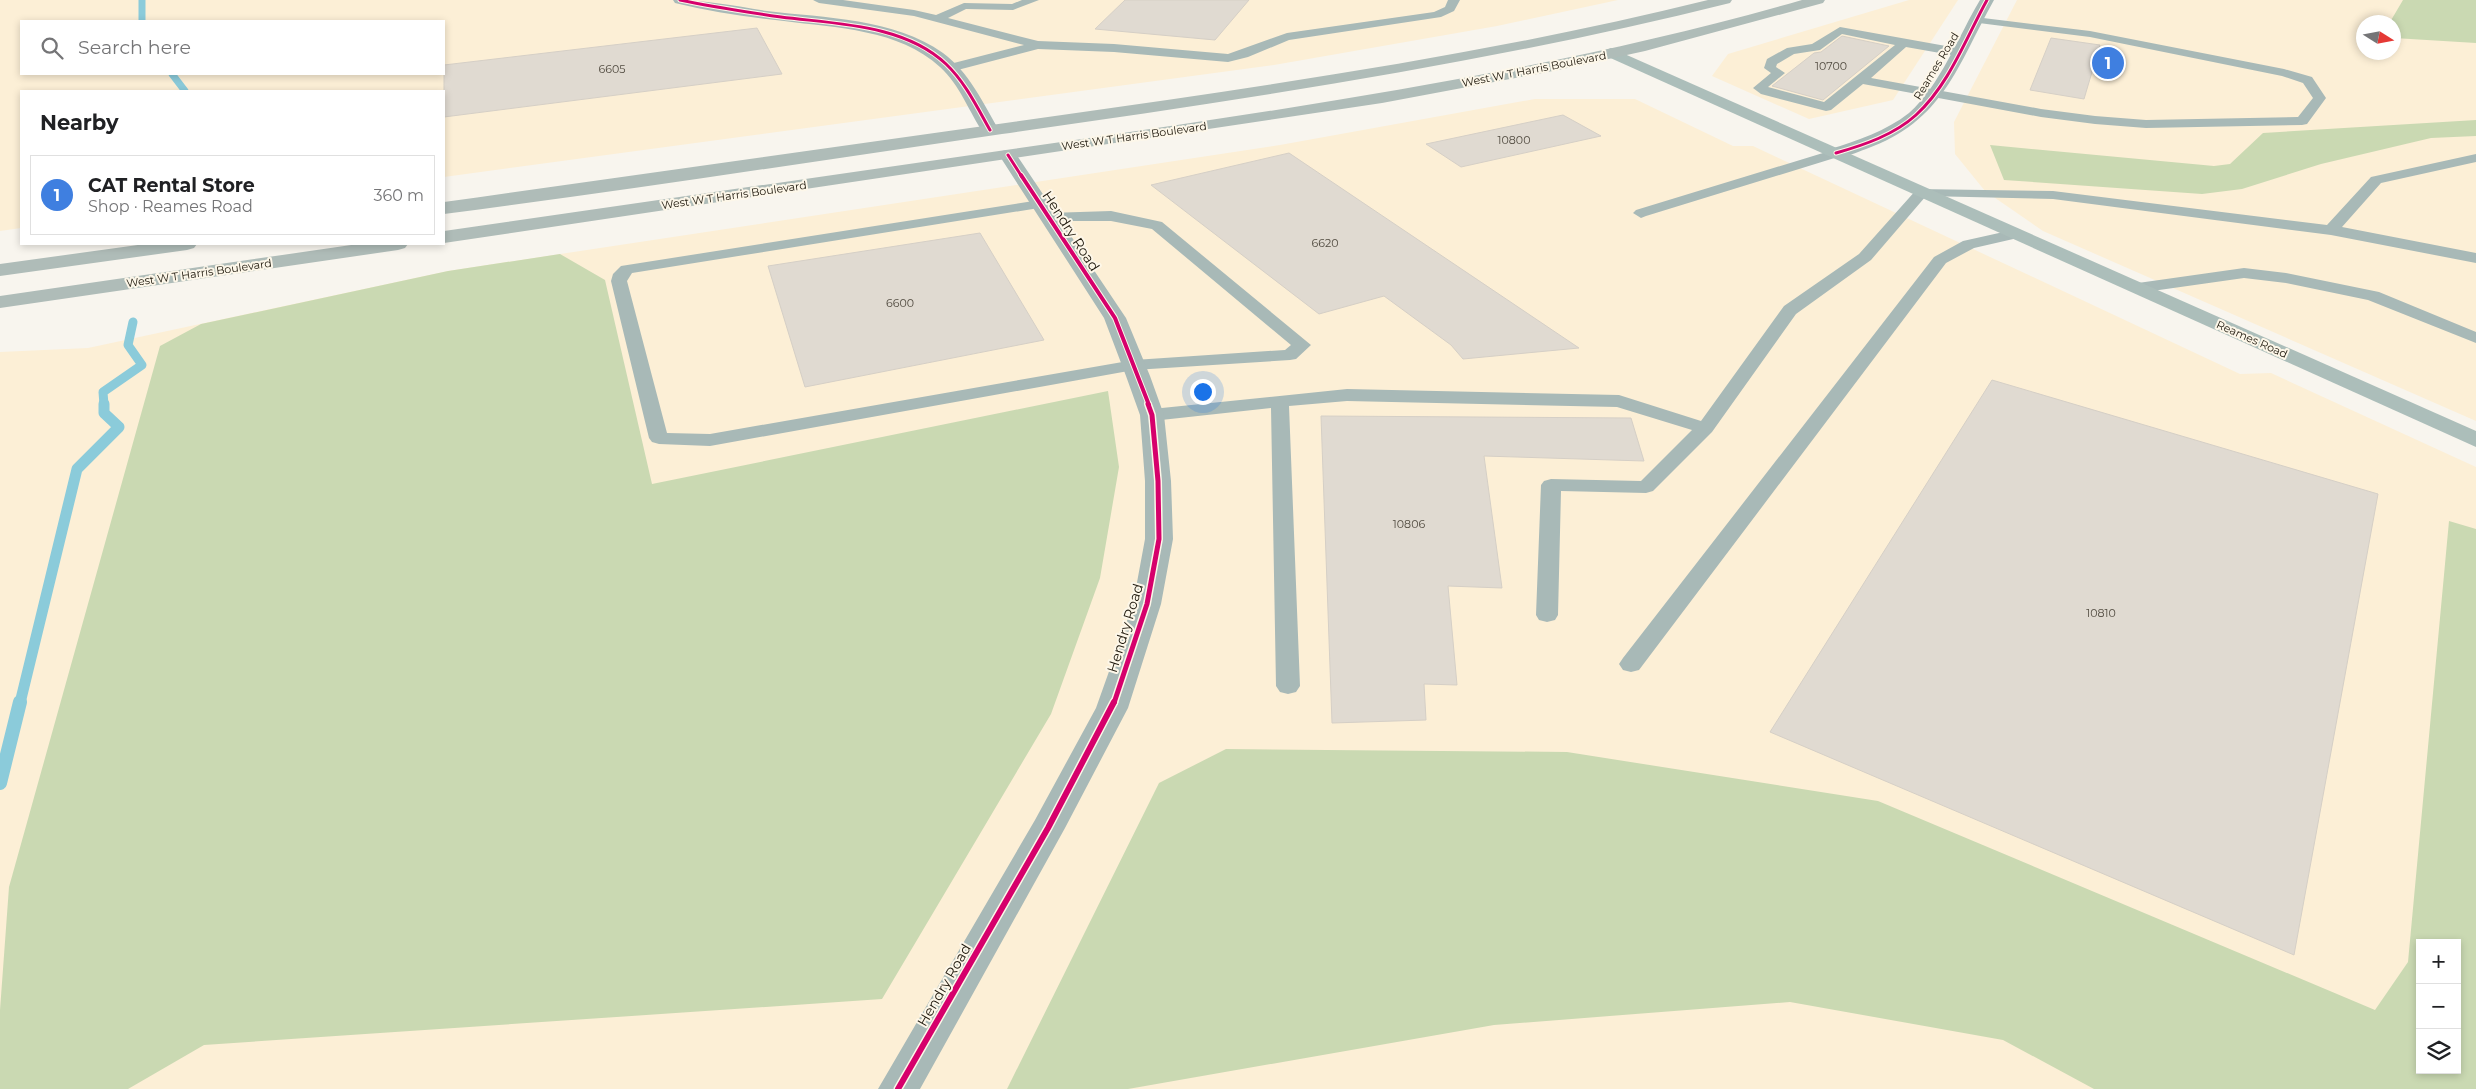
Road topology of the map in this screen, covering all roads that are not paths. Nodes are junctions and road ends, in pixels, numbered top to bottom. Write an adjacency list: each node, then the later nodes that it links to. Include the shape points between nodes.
1 (680, 0): 15 (street, via 889,35 937,56)
2 (819, 0): 7 (lane)
3 (1034, 0): 9 (lane, via 1013,7 964,6)
4 (1454, 0): 12 (lane, via 1450,9 1437,15 1287,37 1242,56 1228,58)
5 (1818, 0): 14 (main road, West W T Harris Boulevard)
6 (1987, 0): 10 (street, Reames Road)
7 (851, 2): 9 (lane)
8 (1731, 4): 14 (main road, via 1630,35 1617,41); 18 (main road, West W T Harris Boulevard, via 1428,64 1288,88)
9 (936, 19): 12 (lane)
10 (1975, 20): 13 (street, Reames Road); 17 (lane, via 2090,34 2284,73 2308,80 2320,98 2302,121 2146,124 2041,113)
11 (1904, 43): 13 (lane); 16 (lane); 16 (lane, via 1840,30 1824,44 1790,51 1772,62 1770,68 1776,78 1759,88 1826,107)
12 (1038, 45): 15 (lane)
13 (1957, 52): 17 (street, Reames Road)
14 (1610, 53): 19 (main road, Reames Road); 20 (main road, West W T Harris Boulevard, via 1334,106)
15 (950, 68): 18 (street)
16 (1843, 90): 17 (lane)
17 (1933, 93): 19 (street, Reames Road, via 1916,116 1887,135)
18 (990, 130): 23 (main road, West W T Harris Boulevard)
19 (1836, 154): 22 (main road, Reames Road); 25 (lane)
20 (1008, 155): 24 (street, Hendry Road); 28 (main road, West W T Harris Boulevard)
21 (2476, 158): 26 (lane, via 2376,180)
22 (1922, 192): 26 (lane, via 2053,194); 27 (main road, Reames Road); 39 (lane, via 1865,256 1790,310)
23 (445, 208)
24 (1045, 211): 36 (street, Hendry Road, via 1115,318); 36 (lane, via 1111,216 1157,224 1302,345 1290,355); 36 (lane, via 627,269 619,281 659,438 710,440)
25 (1641, 213)
26 (2330, 230): 31 (lane)
27 (2017, 234): 33 (main road, Reames Road); 42 (lane, via 1969,244 1940,260)
28 (445, 237)
29 (180, 245): 32 (main road)
30 (391, 245): 34 (main road, West W T Harris Boulevard)
31 (2473, 255)
32 (0, 270)
33 (2138, 288): 35 (lane, via 2244,273 2286,278 2373,296); 40 (main road, Reames Road)
34 (0, 302)
35 (2476, 338)
36 (1134, 365): 38 (street, Hendry Road)
37 (1280, 402): 38 (lane); 39 (lane, via 1347,395 1619,401); 43 (lane)
38 (1152, 415): 44 (street, Hendry Road, via 1159,539 1147,604 1112,708 1048,828)
39 (1705, 428): 41 (lane, via 1646,487 1551,485)
40 (2476, 440)
41 (1547, 615)
42 (1631, 664)
43 (1288, 686)
44 (898, 1089)

